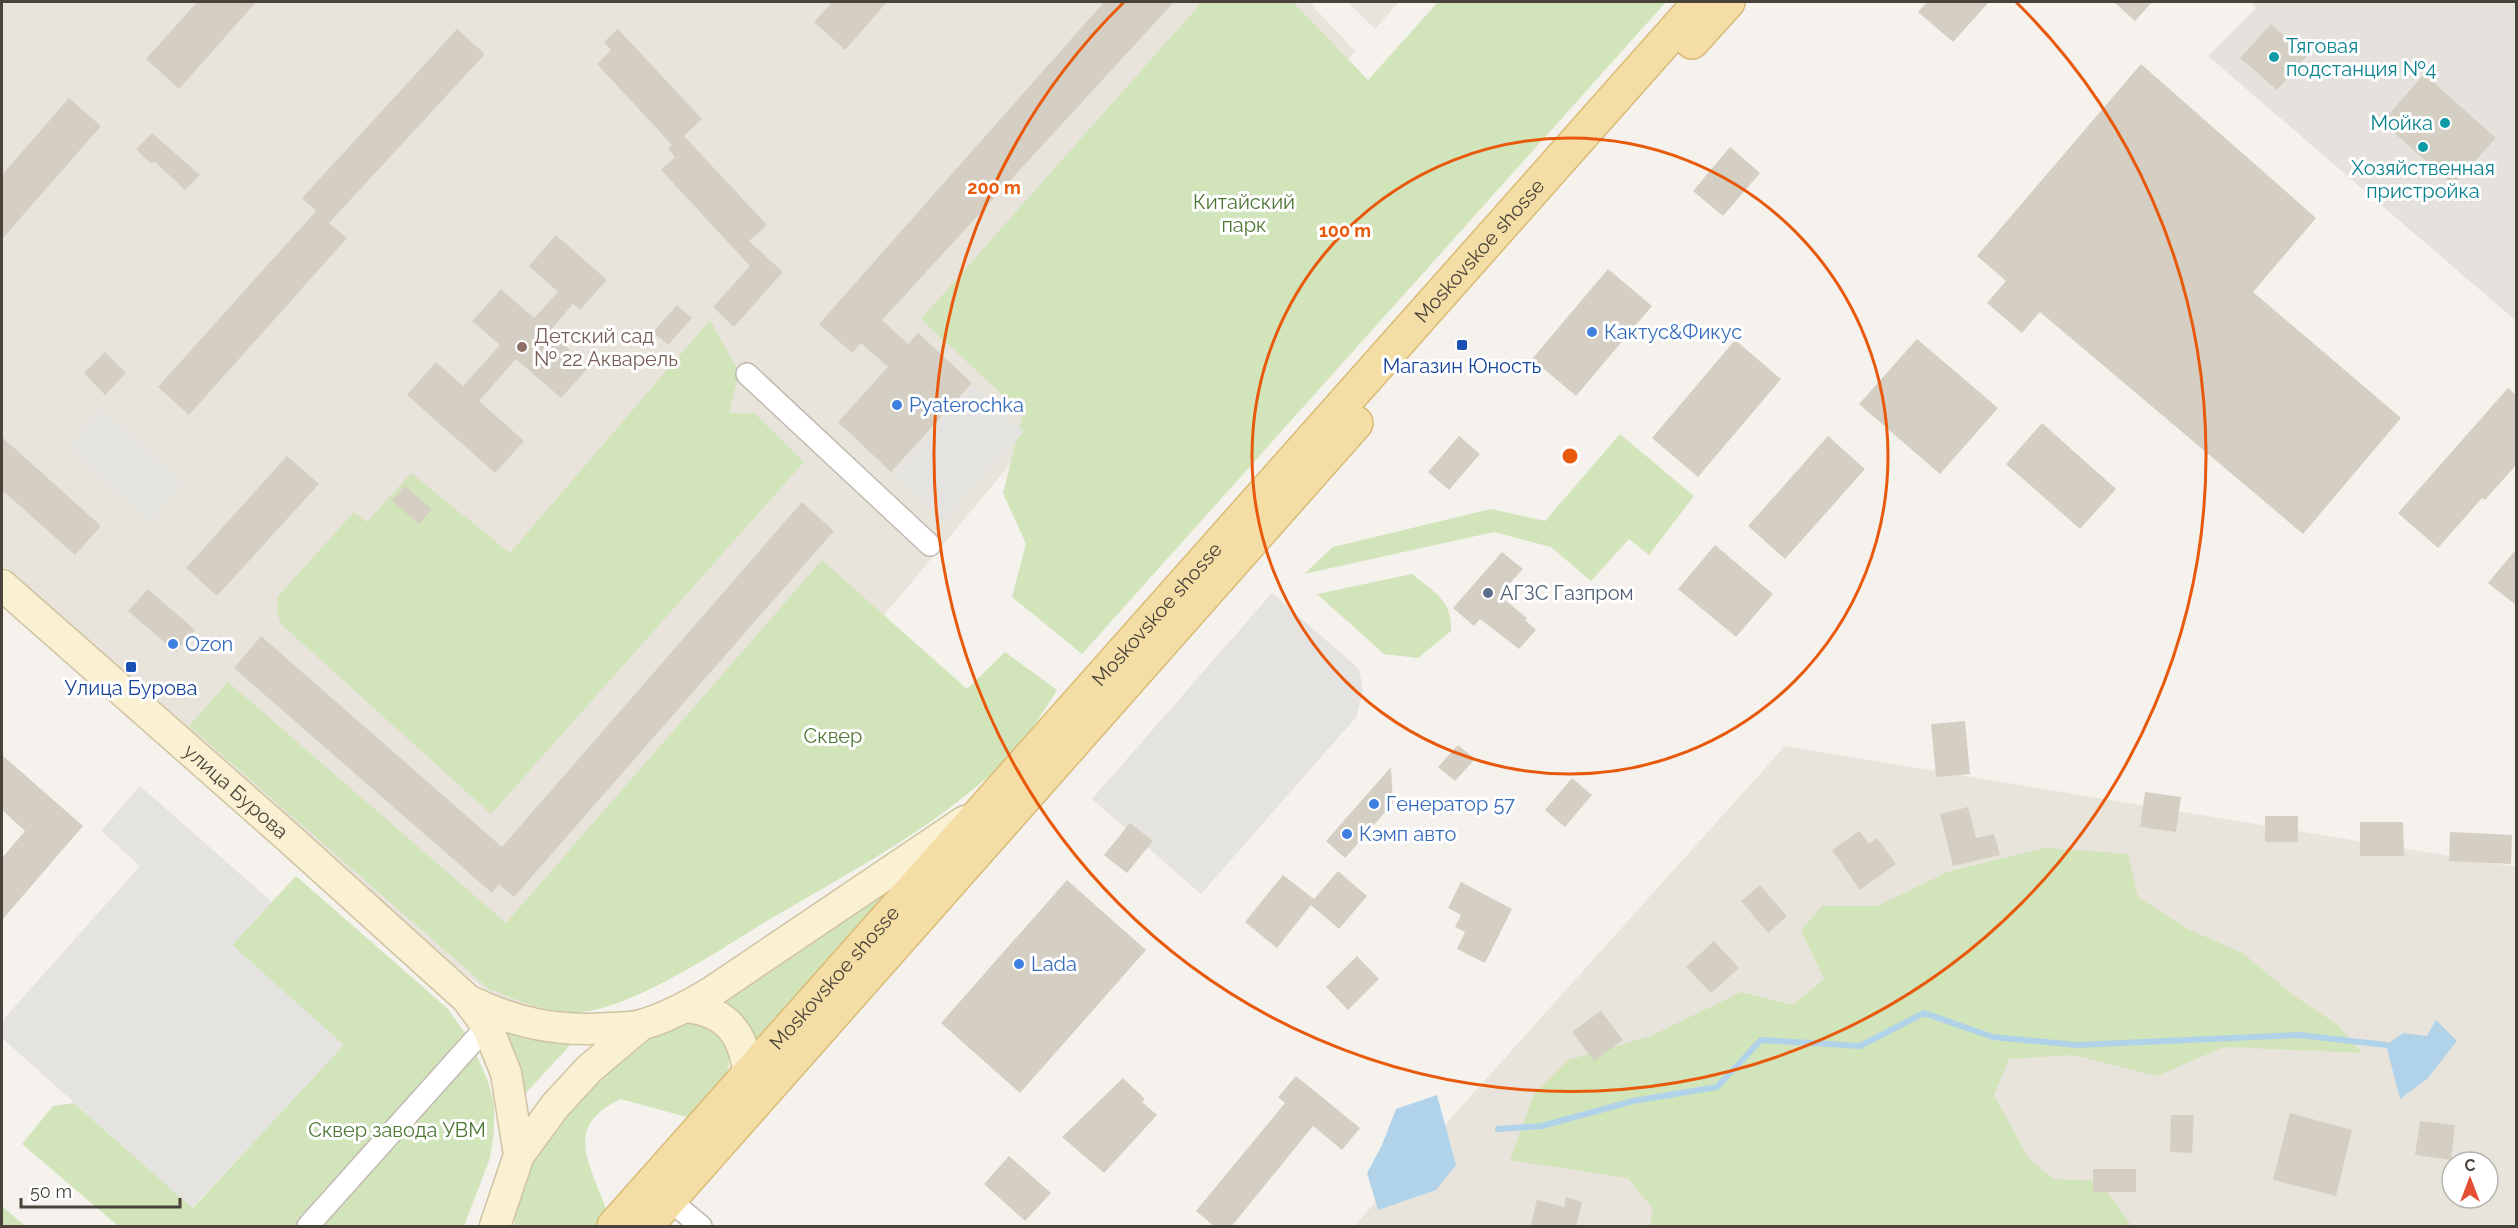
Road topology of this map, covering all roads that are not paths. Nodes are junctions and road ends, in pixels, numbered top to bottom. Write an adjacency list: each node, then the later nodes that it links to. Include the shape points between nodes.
1 (1700, 2): 6 (main road, Moskovskoe shosse)
2 (1728, 2): 12 (main road, Moskovskoe shosse)
3 (747, 374): 4 (street)
4 (930, 545)
5 (2, 585): 7 (main road, улица Бурова)
6 (981, 810): 8 (main road); 11 (main road, Moskovskoe shosse)
7 (467, 999): 9 (main road); 10 (main road, via 516,1021 549,1028 579,1031)
8 (686, 1007): 10 (main road); 11 (main road, via 706,1009 732,1028 744,1049)
9 (487, 1026): 13 (main road, via 506,1073); 16 (street)
10 (640, 1026): 13 (main road, via 589,1068)
11 (749, 1076): 12 (main road); 14 (main road, Moskovskoe shosse)
12 (752, 1108): 14 (main road, Moskovskoe shosse)
13 (519, 1155): 15 (main road)
14 (661, 1193): 17 (main road, Moskovskoe shosse); 18 (main road, Moskovskoe shosse); 19 (street)
15 (500, 1221)
16 (308, 1227)
17 (614, 1227)
18 (646, 1227)
19 (701, 1227)

